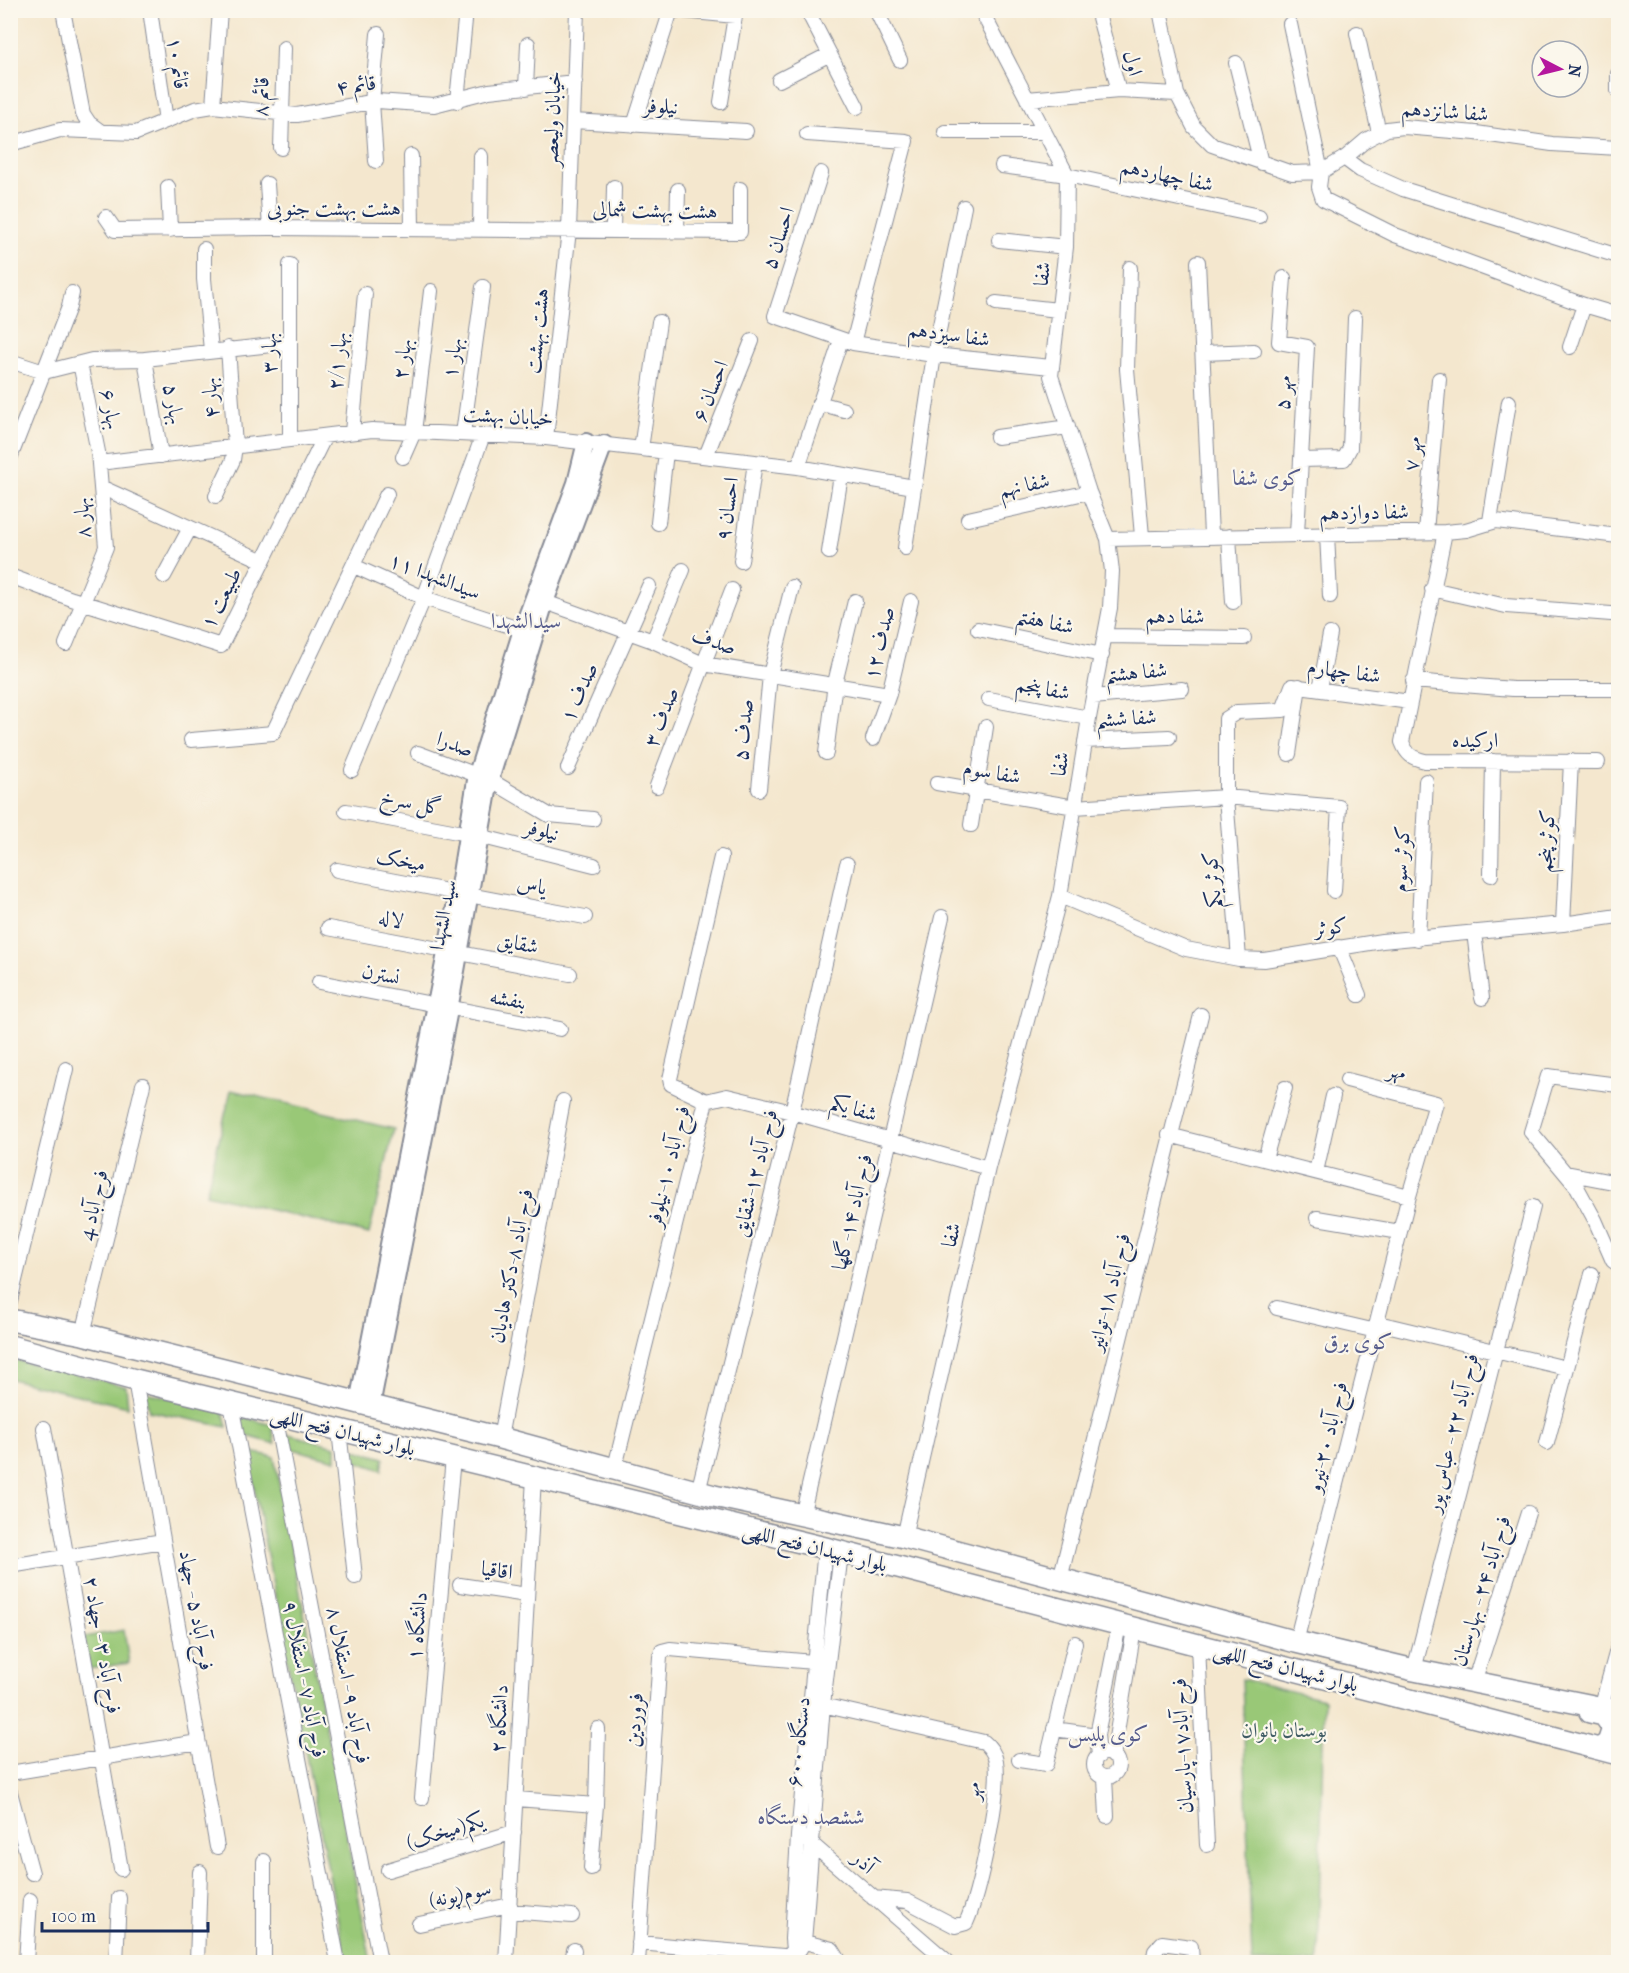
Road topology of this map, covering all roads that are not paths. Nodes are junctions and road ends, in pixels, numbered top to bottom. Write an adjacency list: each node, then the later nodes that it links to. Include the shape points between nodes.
1 (63, 10): 38 (street, via 83,114)
2 (150, 10): 34 (street, قائم ۱۰)
3 (220, 10): 31 (street)
4 (466, 10): 28 (street)
5 (577, 10): 22 (street, خیابان ولیعصر)
6 (672, 10): 30 (street, via 735,16); 36 (street)
7 (807, 10): 17 (street)
8 (876, 10): 18 (street)
9 (981, 10): 27 (street, شفا)
10 (1097, 10): 24 (street, اول)
11 (1160, 10): 26 (street, شفا شانزدهم)
12 (1290, 24): 52 (street)
13 (1357, 33): 41 (street)
14 (378, 34): 29 (street)
15 (528, 44): 23 (street)
16 (284, 48): 33 (street, قائم ۸)
17 (830, 54): 21 (street); 32 (street)
18 (900, 60)
19 (1236, 63): 50 (street)
20 (1618, 74): 25 (street)
21 (779, 80)
22 (575, 82): 23 (street, قائم ۴); 35 (street, خیابان ولیعصر)
23 (526, 88): 28 (street, قائم ۴, via 489,91)
24 (1119, 91): 26 (street); 27 (street)
25 (1618, 91)
26 (1177, 94): 50 (street, شفا شانزدهم, via 1194,127 1212,145)
27 (1027, 99): 40 (street, شفا)
28 (457, 100): 29 (street, قائم ۴, via 434,105)
29 (372, 102): 33 (street, قائم ۴, via 309,114); 49 (street)
30 (721, 102)
31 (213, 106): 33 (street, قائم ۴); 34 (street, قائم ۴)
32 (857, 107)
33 (280, 113): 44 (street, قائم ۸)
34 (166, 121): 38 (street, قائم ۴, via 136,133)
35 (573, 121): 36 (street, نیلوفر); 67 (street, خیابان ولیعصر)
36 (634, 125): 37 (street, نیلوفر)
37 (746, 131)
38 (103, 132): 43 (street, قائم ۴, via 60,130)
39 (945, 132): 40 (street)
40 (1043, 132): 54 (street, شفا)
41 (1379, 133): 45 (street, شفا شانزدهم, via 1404,127); 48 (street, شفا شانزدهم)
42 (807, 134): 90 (street, via 906,141)
43 (10, 144)
44 (281, 148)
45 (1618, 148)
46 (411, 156): 64 (street)
47 (481, 156): 66 (street)
48 (1344, 159): 52 (street, شفا شانزدهم); 73 (street, via 1403,189)
49 (376, 161)
50 (1261, 163): 52 (street, شفا شانزدهم, via 1292,173)
51 (1002, 166): 54 (street, شفا چهاردهم)
52 (1321, 172): 83 (street, via 1323,199 1336,207 1395,235)
53 (821, 173): 86 (street, احسان ۵)
54 (1066, 175): 61 (street, شفا چهاردهم); 71 (street, شفا)
55 (267, 184): 63 (street)
56 (168, 187): 65 (street)
57 (614, 187): 68 (street)
58 (741, 189): 69 (street, هشت بهشت شمالی, via 740,232)
59 (678, 190): 69 (street)
60 (964, 207): 97 (street)
61 (1259, 216)
62 (106, 217): 65 (street, هشت بهشت جنوبی, via 115,230)
63 (270, 228): 64 (street, هشت بهشت جنوبی); 65 (street, هشت بهشت جنوبی)
64 (412, 229): 66 (street, هشت بهشت جنوبی)
65 (170, 230)
66 (480, 230): 67 (street, هشت بهشت جنوبی)
67 (569, 230): 68 (street, هشت بهشت شمالی); 114 (street, هشت بهشت)
68 (613, 230): 69 (street, هشت بهشت شمالی)
69 (677, 231)
70 (999, 240): 71 (street)
71 (1066, 247): 84 (street, شفا)
72 (204, 249): 94 (street)
73 (1618, 256)
74 (1198, 262): 96 (street)
75 (290, 265): 91 (street, بهار ۳)
76 (1130, 268): 146 (street, via 1127,369)
77 (1284, 278): 125 (street, مهر ۵, via 1279,342 1307,347)
78 (483, 287): 110 (street, بهار ۱)
79 (431, 291): 109 (street, بهار ۲)
80 (72, 293): 102 (street)
81 (365, 294): 108 (street, بهار ۲/۱)
82 (996, 303): 84 (street)
83 (1584, 305): 85 (street); 92 (street)
84 (1058, 310): 101 (street, شفا)
85 (1618, 315)
86 (775, 316): 90 (street, شفا سیزدهم)
87 (1356, 318): 125 (street, via 1350,448 1344,459)
88 (659, 322): 119 (street)
89 (752, 341): 122 (street, احسان ۶)
90 (847, 341): 97 (street, شفا سیزدهم); 105 (street)
91 (290, 343): 93 (street); 115 (street, بهار ۳)
92 (1570, 346)
93 (228, 348): 94 (street); 118 (street, بهار ۴)
94 (211, 350): 98 (street)
95 (1254, 351): 96 (street)
96 (1204, 353): 143 (street)
97 (934, 355): 101 (street, شفا سیزدهم); 131 (street)
98 (145, 359): 100 (street); 121 (street, بهار ۵)
99 (10, 361): 102 (street)
100 (80, 363): 102 (street); 127 (street, بهار ۶)
101 (1051, 367): 107 (street, شفا)
102 (44, 372): 124 (street)
103 (1439, 379): 139 (street, مهر ۷)
104 (1509, 402): 136 (street)
105 (819, 403): 106 (street); 128 (street)
106 (844, 410)
107 (1068, 427): 113 (street); 132 (street, شفا)
108 (352, 432): 109 (street, خیابان بهشت); 112 (street, خیابان بهشت)
109 (414, 432): 110 (street, خیابان بهشت); 123 (street, بهار ۲)
110 (463, 434): 111 (street, خیابان بهشت)
111 (483, 435): 114 (street, خیابان بهشت); 161 (street)
112 (325, 436): 115 (street, خیابان بهشت); 150 (street, طبیعت ۱)
113 (997, 437)
114 (546, 438): 116 (street, خیابان بهشت)
115 (290, 440): 118 (street, خیابان بهشت)
116 (586, 442): 117 (street, خیابان بهشت); 162 (street, سید الشهدا)
117 (604, 444): 119 (street, خیابان بهشت); 162 (street, سید الشهدا)
118 (235, 446): 121 (street, خیابان بهشت); 134 (street, via 233,460)
119 (641, 449): 120 (street, خیابان بهشت)
120 (666, 452): 122 (street, خیابان بهشت); 137 (street)
121 (161, 456): 127 (street, خیابان بهشت)
122 (706, 456): 126 (street, خیابان بهشت)
123 (403, 457)
124 (10, 458)
125 (1301, 460): 141 (street, مهر ۵)
126 (755, 462): 128 (street, خیابان بهشت); 151 (street, احسان ۹)
127 (99, 463): 130 (street, بهار ۸)
128 (798, 467): 129 (street, خیابان بهشت)
129 (841, 475): 131 (street, خیابان بهشت); 149 (street)
130 (101, 487): 138 (street); 165 (street, بهار ۸, via 105,547)
131 (914, 487): 148 (street)
132 (1089, 492): 135 (street, شفا نهم); 147 (street, شفا)
133 (387, 494): 152 (street)
134 (216, 496)
135 (968, 519)
136 (1490, 521): 140 (street, شفا دوازدهم, via 1466,530); 145 (street, شفا دوازدهم)
137 (658, 523)
138 (190, 528): 150 (street); 155 (street)
139 (1426, 532): 140 (street, شفا دوازدهم); 142 (street, شفا دوازدهم)
140 (1445, 532): 158 (street)
141 (1297, 534): 142 (street, شفا دوازدهم); 144 (street, شفا دوازدهم)
142 (1327, 534): 160 (street)
143 (1210, 536): 144 (street, شفا دوازدهم); 146 (street, شفا دوازدهم)
144 (1229, 536): 166 (street)
145 (1618, 536)
146 (1142, 537): 147 (street, شفا دوازدهم)
147 (1108, 539): 172 (street, شفا, via 1112,571)
148 (905, 548)
149 (829, 552)
150 (263, 561): 165 (street, طبیعت ۱, via 221,646)
151 (741, 561)
152 (354, 566): 161 (street, سیدالشهدا ۱۱); 193 (street, via 273,733)
153 (683, 570): 174 (street)
154 (10, 576): 165 (street, طبیعت ۱)
155 (164, 576)
156 (650, 586): 170 (street, صدف ۱)
157 (792, 587): 178 (street, صدف ۵)
158 (1432, 589): 167 (street, via 1506,606); 179 (street)
159 (732, 590): 177 (street, صدف ۳)
160 (1330, 596)
161 (424, 598): 169 (street, سیدالشهدا ۱۱); 202 (street)
162 (539, 600): 169 (street, سید الشهدا); 170 (street, صدف)
163 (855, 601): 180 (street)
164 (910, 601): 185 (street, صدف ۱۲)
165 (83, 602): 175 (street, بهار ۸)
166 (1233, 602)
167 (1611, 614)
168 (978, 629): 176 (street, شفا هفتم)
169 (529, 632): 203 (street, سید الشهدا)
170 (628, 632): 174 (street, صدف); 201 (street, صدف ۱)
171 (1330, 634): 183 (street)
172 (1106, 636): 173 (street, شفا دهم); 176 (street, شفا)
173 (1244, 638)
174 (653, 641): 177 (street, صدف)
175 (66, 644)
176 (1102, 655): 186 (street, شفا)
177 (704, 664): 178 (street, صدف); 206 (street, صدف ۳)
178 (770, 675): 180 (street, صدف); 207 (street, صدف ۵)
179 (1413, 681): 184 (street, via 1513,689); 188 (street)
180 (835, 683): 185 (street, صدف); 196 (street)
181 (1299, 686): 183 (street, شفا چهارم); 197 (street); 209 (street, شفا چهارم, via 1290,688 1283,710 1237,712 1226,719)
182 (1182, 689): 186 (street, شفا هشتم)
183 (1320, 689): 188 (street, شفا چهارم)
184 (1618, 690)
185 (889, 694): 192 (street, صدف ۱۲)
186 (1093, 697): 189 (street, شفا)
187 (989, 699): 189 (street, شفا پنجم)
188 (1410, 702): 198 (street, ارکیده, via 1402,742 1413,759)
189 (1089, 718): 194 (street, شفا)
190 (986, 726): 208 (street)
191 (1169, 737): 194 (street, شفا ششم)
192 (873, 739)
193 (191, 740)
194 (1085, 741): 210 (street, شفا)
195 (418, 753): 203 (street, صدرا)
196 (826, 753)
197 (1289, 754)
198 (1493, 761): 199 (street, ارکیده); 219 (street)
199 (1571, 761): 200 (street, ارکیده); 226 (street, کوثر پنجم)
200 (1598, 762)
201 (568, 768)
202 (352, 770)
203 (483, 777): 212 (street, صدرا, via 549,815); 214 (street, سید الشهدا)
204 (1426, 781): 229 (street, کوثر سوم)
205 (937, 783): 208 (street, شفا سوم)
206 (657, 786)
207 (759, 789)
208 (976, 790): 210 (street, شفا سوم); 213 (street)
209 (1226, 797): 210 (street); 220 (street, via 1339,807); 232 (street, کوثر یکم)
210 (1075, 807): 222 (street, شفا)
211 (346, 811): 214 (street, گل سرخ)
212 (593, 819)
213 (971, 825)
214 (474, 835): 217 (street, نیلوفر); 221 (street, سید الشهدا)
215 (721, 856): 247 (street, فرح آباد ۱۰-نیلوفر, via 670,1079 671,1084)
216 (848, 864): 249 (street, فرح آباد ۱۲-شقایق)
217 (594, 865)
218 (337, 870): 221 (street, میخک)
219 (1491, 875)
220 (1334, 891)
221 (465, 893): 224 (street, یاس); 231 (street, سید الشهدا)
222 (1060, 896): 232 (street, کوثر, via 1186,948); 253 (street, شفا)
223 (1618, 916): 226 (street, کوثر)
224 (585, 917)
225 (942, 917): 251 (street, فرح آباد ۱۴-گلها)
226 (1563, 924): 228 (street, کوثر)
227 (328, 928): 231 (street, لاله)
228 (1474, 932): 229 (street, کوثر); 236 (street)
229 (1418, 939): 230 (street, کوثر)
230 (1339, 947): 232 (street, کوثر, via 1264,960); 235 (street)
231 (453, 952): 233 (street, شقایق); 237 (street, سید الشهدا)
232 (1239, 959)
233 (570, 974)
234 (319, 982): 237 (street, نسترن)
235 (1359, 994)
236 (1482, 998)
237 (442, 1008): 239 (street, بنفشه); 273 (street, سید الشهدا)
238 (1201, 1015): 250 (street, فرح آباد ۱۸-توانیر)
239 (560, 1029)
240 (66, 1070): 263 (street)
241 (1347, 1080): 248 (street, مهر)
242 (143, 1085): 267 (street, فرح آباد 4)
243 (1618, 1085): 255 (street, via 1548,1076 1531,1132)
244 (1285, 1088): 252 (street)
245 (1333, 1096): 254 (street)
246 (563, 1101): 277 (street, فرح آباد ۸-دکتر هادیان)
247 (706, 1101): 249 (street, شفا یکم, via 727,1096); 280 (street, فرح آباد ۱۰-نیلوفر)
248 (1436, 1103): 257 (street, فرح آباد ۲۰-نیرو)
249 (792, 1112): 251 (street, شفا یکم); 282 (street, فرح آباد ۱۲-شقایق)
250 (1169, 1135): 252 (street); 291 (street, فرح آباد ۱۸-توانیر)
251 (891, 1141): 253 (street, شفا یکم); 284 (street, فرح آباد ۱۴-گلها)
252 (1265, 1160): 254 (street)
253 (988, 1168): 285 (street, شفا)
254 (1316, 1172): 257 (street)
255 (1566, 1173): 256 (street); 261 (street)
256 (1618, 1183)
257 (1409, 1196): 260 (street, فرح آباد ۲۰-نیرو)
258 (1533, 1207): 269 (street, فرح آباد ۲۲ - عباس پور)
259 (1317, 1218): 260 (street)
260 (1400, 1232): 266 (street, فرح آباد ۲۰-نیرو)
261 (1618, 1264)
262 (1592, 1275): 270 (street)
263 (10, 1301)
264 (1277, 1308): 266 (street)
265 (10, 1320): 267 (main road, بلوار شهیدان فتح اللهی)
266 (1377, 1327): 269 (street); 296 (street, فرح آباد ۲۰-نیرو)
267 (83, 1334): 273 (main road, بلوار شهیدان فتح اللهی)
268 (10, 1346): 271 (main road, بلوار شهیدان فتح اللهی)
269 (1494, 1352): 270 (street); 300 (street, فرح آباد ۲۲ - عباس پور)
270 (1566, 1368): 278 (street)
271 (135, 1380): 272 (main road, بلوار شهیدان فتح اللهی); 286 (street, فرح آباد ۵ - جهاد)
272 (231, 1404): 274 (main road, بلوار شهیدان فتح اللهی); 343 (street, فرح آباد ۷ - استقلال ۹)
273 (364, 1405): 277 (main road, بلوار شهیدان فتح اللهی)
274 (275, 1415): 276 (main road, بلوار شهیدان فتح اللهی); 344 (street, فرح آباد ۹ - استقلال ۸)
275 (44, 1428): 288 (street, فرح آباد ۳ - جهاد ۲)
276 (339, 1430): 279 (main road, بلوار شهیدان فتح اللهی); 290 (street)
277 (500, 1438): 280 (main road, بلوار شهیدان فتح اللهی)
278 (1547, 1443)
279 (453, 1458): 281 (main road, بلوار شهیدان فتح اللهی); 316 (street, دانشگاه ۱)
280 (614, 1471): 282 (main road, بلوار شهیدان فتح اللهی)
281 (534, 1478): 287 (main road, بلوار شهیدان فتح اللهی); 293 (street, دانشگاه ۲)
282 (698, 1492): 284 (main road, بلوار شهیدان فتح اللهی)
283 (1528, 1513): 301 (street, فرح آباد ۲۴ - بهارستان)
284 (802, 1516): 285 (main road, بلوار شهیدان فتح اللهی)
285 (904, 1537): 291 (main road, بلوار شهیدان فتح اللهی)
286 (163, 1541): 288 (street); 308 (street, فرح آباد ۵ - جهاد)
287 (833, 1550): 294 (main road, بلوار شهیدان فتح اللهی); 299 (street, ۶۰۰ دستگاه); 303 (street, ۶۰۰ دستگاه)
288 (67, 1557): 289 (street); 311 (street, فرح آباد ۳ - جهاد ۲)
289 (10, 1566)
290 (355, 1577)
291 (1060, 1579): 296 (main road, بلوار شهیدان فتح اللهی)
292 (460, 1585): 293 (street, اقاقيا)
293 (527, 1595): 317 (street, دانشگاه ۲)
294 (1126, 1627): 297 (main road, بلوار شهیدان فتح اللهی); 307 (street); 310 (street)
295 (1075, 1642): 306 (street)
296 (1296, 1642): 300 (main road, بلوار شهیدان فتح اللهی)
297 (1198, 1645): 309 (main road, بلوار شهیدان فتح اللهی); 322 (street, فرح آباد۱۷-پارسیان)
298 (1618, 1646): 304 (street)
299 (813, 1662): 303 (street, ۶۰۰ دستگاه); 337 (street, فروردین, via 662,1651)
300 (1414, 1670): 301 (main road, بلوار شهیدان فتح اللهی)
301 (1474, 1682): 302 (main road, بلوار شهیدان فتح اللهی)
302 (1518, 1691): 304 (main road, بلوار شهیدان فتح اللهی); 309 (main road, via 1530,1698 1604,1715 1613,1728)
303 (816, 1703): 321 (street, ۶۰۰ دستگاه); 331 (street, مهر, via 984,1742 996,1762 988,1838 975,1904 966,1923 955,1926 900,1899)
304 (1610, 1710)
305 (598, 1729): 318 (street)
306 (1054, 1729): 307 (street); 312 (street, via 1046,1764)
307 (1097, 1735): 310 (street)
308 (198, 1742): 311 (street); 323 (street, فرح آباد ۵ - جهاد)
309 (1609, 1751)
310 (1106, 1756): 314 (street, via 1093,1764 1096,1774); 314 (street, via 1116,1758 1118,1766)
311 (102, 1758): 313 (street); 326 (street, فرح آباد ۳ - جهاد ۲)
312 (1019, 1760)
313 (10, 1773)
314 (1105, 1778): 319 (street)
315 (10, 1792): 329 (street)
316 (422, 1798)
317 (516, 1799): 318 (street); 320 (street, دانشگاه ۲)
318 (596, 1805): 325 (street)
319 (1107, 1816)
320 (514, 1832): 327 (street, یکم(میخک)); 333 (street, دانشگاه ۲)
321 (804, 1838): 331 (street, آذر); 336 (street, ۶۰۰ دستگاه)
322 (1207, 1845)
323 (217, 1847)
324 (264, 1861): 342 (street)
325 (591, 1868)
326 (121, 1869)
327 (388, 1870)
328 (200, 1872): 341 (street)
329 (32, 1874)
330 (119, 1898): 340 (street)
331 (873, 1898): 348 (street)
332 (30, 1900): 339 (street)
333 (510, 1908): 334 (street, سوم(پونه)); 335 (street, سوم(پونه)); 345 (street, دانشگاه ۲)
334 (572, 1916)
335 (419, 1924)
336 (798, 1940): 338 (street, ۶۰۰ دستگاه); 347 (street, via 832,1949)
337 (639, 1943): 338 (street); 346 (street)
338 (795, 1960)
339 (26, 1962)
340 (116, 1962)
341 (197, 1962)
342 (264, 1962)
343 (338, 1962)
344 (380, 1962)
345 (506, 1962)
346 (638, 1962)
347 (840, 1962)
348 (948, 1962)
349 (1153, 1962): 350 (street, via 1162,1943 1191,1947)
350 (1192, 1962)

